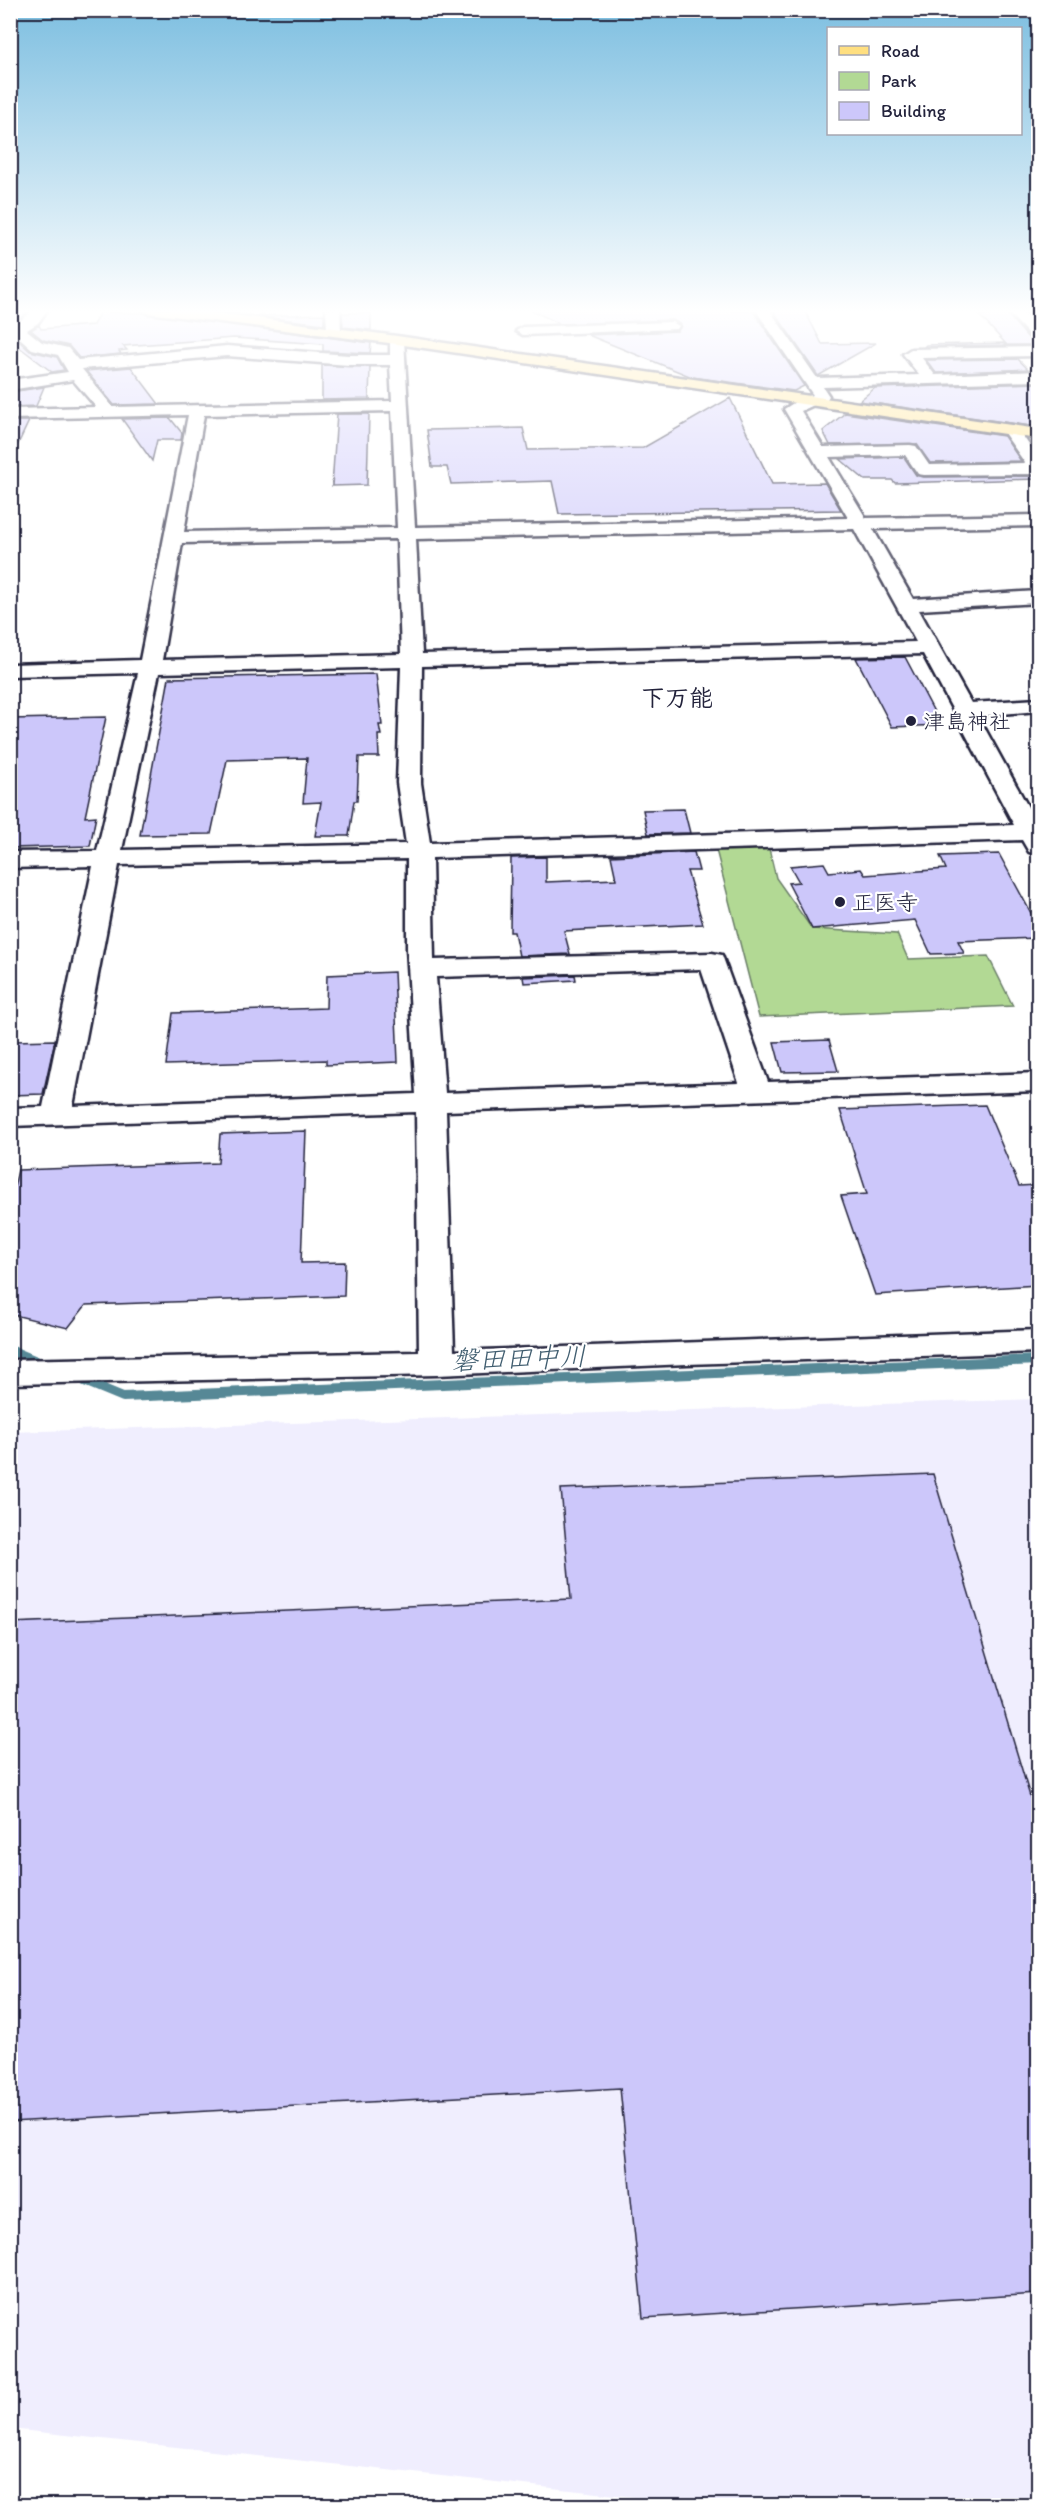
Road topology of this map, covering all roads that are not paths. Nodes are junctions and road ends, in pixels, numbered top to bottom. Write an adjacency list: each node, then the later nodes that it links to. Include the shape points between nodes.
1 (194, 426): 12 (street)
2 (401, 426): 11 (street)
3 (803, 426): 7 (street)
4 (990, 426): 5 (main road)
5 (1010, 430): 6 (main road); 8 (street)
6 (1038, 434)
7 (818, 452): 8 (street, via 910,450 924,470); 10 (street)
8 (1038, 469)
9 (1038, 520): 10 (street)
10 (861, 523): 11 (street); 14 (street)
11 (406, 532): 12 (street); 16 (street)
12 (174, 538): 17 (street)
13 (1038, 597): 14 (street)
14 (907, 605): 15 (street)
15 (930, 648): 16 (street); 20 (street)
16 (412, 660): 17 (street); 22 (street, via 409,783)
17 (150, 666): 18 (street); 23 (street)
18 (10, 670)
19 (1038, 705): 20 (street)
20 (965, 710): 21 (street)
21 (1036, 837): 22 (street)
22 (419, 851): 23 (street); 25 (street)
23 (108, 856): 24 (street); 29 (street)
24 (10, 860)
25 (421, 969): 27 (street, via 712,961); 28 (street)
26 (1038, 1082): 27 (street)
27 (756, 1091): 28 (street)
28 (431, 1102): 29 (street); 32 (street)
29 (56, 1115): 30 (street)
30 (10, 1117)
31 (1038, 1341): 32 (street)
32 (437, 1363): 33 (street)
33 (10, 1372)

